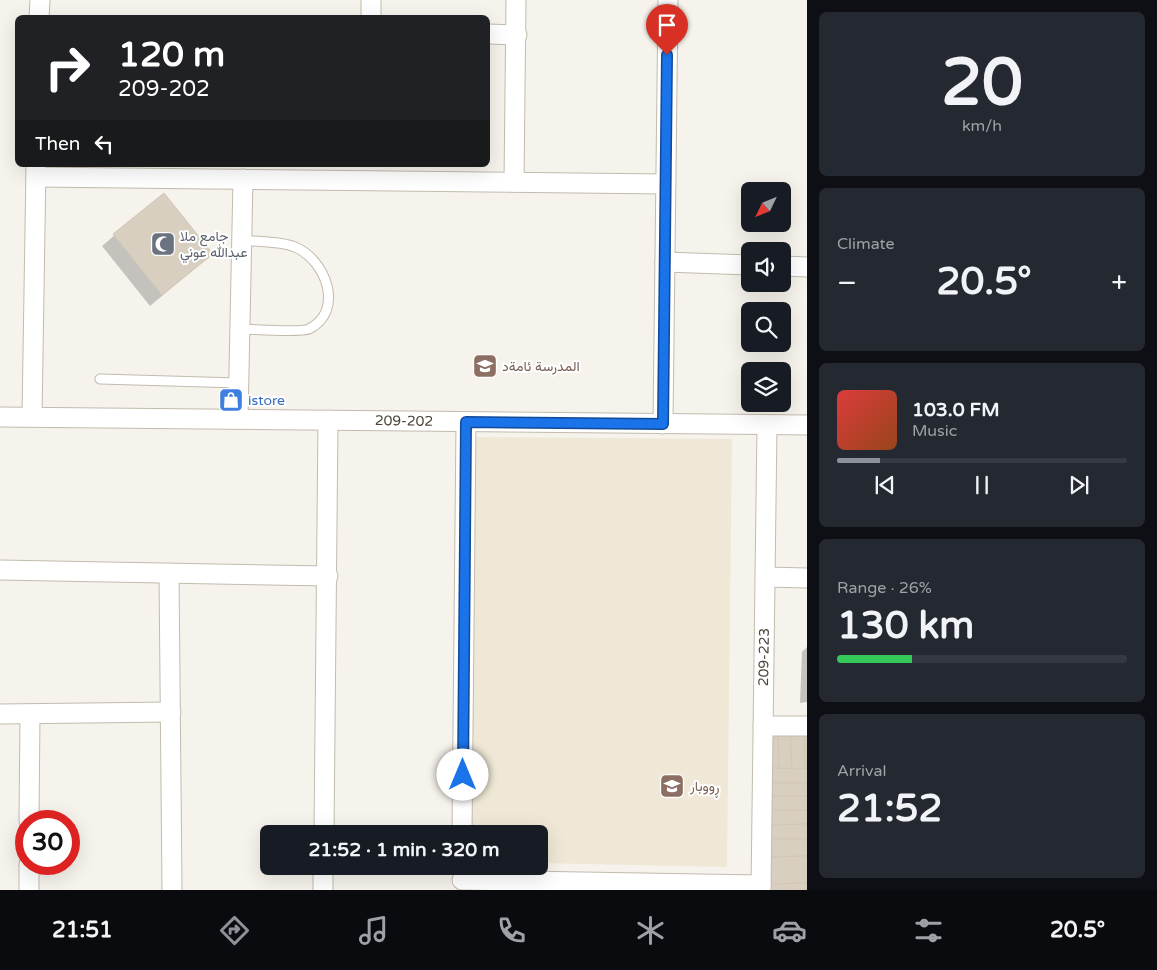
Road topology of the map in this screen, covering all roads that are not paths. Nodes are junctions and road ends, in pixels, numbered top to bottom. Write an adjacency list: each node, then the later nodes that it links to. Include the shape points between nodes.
1 (40, 0): 5 (street)
2 (371, 0): 6 (street)
3 (516, 0): 8 (street)
4 (668, 0): 12 (street)
5 (39, 15)
6 (371, 15)
7 (490, 34): 8 (street)
8 (516, 35): 11 (street)
9 (36, 171): 10 (street); 22 (street)
10 (243, 179): 11 (street); 13 (street)
11 (514, 182): 12 (street)
12 (666, 184): 14 (street)
13 (242, 240): 18 (street); 18 (lane, via 295,247 314,260 323,270 329,300 324,316 308,329)
14 (665, 262): 15 (street); 26 (street)
15 (741, 265)
16 (791, 266): 17 (street)
17 (807, 266)
18 (240, 330): 20 (street)
19 (100, 379): 20 (lane)
20 (238, 383): 23 (street)
21 (0, 417): 22 (street, 209-202)
22 (32, 417): 23 (street, 209-202)
23 (238, 419): 24 (street, 209-202)
24 (328, 420): 25 (street, 209-202); 31 (street)
25 (466, 422): 26 (street, 209-202); 41 (street)
26 (663, 424): 27 (street, 209-202)
27 (767, 425): 28 (street, 209-202); 32 (street, 209-223)
28 (807, 425)
29 (0, 570): 30 (street)
30 (169, 573): 31 (street); 34 (street)
31 (328, 576): 40 (street)
32 (765, 577): 33 (street); 37 (street, 209-223)
33 (807, 578)
34 (170, 712): 36 (street); 47 (street)
35 (0, 714): 36 (street)
36 (30, 715): 39 (street)
37 (763, 726): 38 (street); 45 (street, 209-223)
38 (807, 726)
39 (29, 810)
40 (324, 825)
41 (462, 825)
42 (29, 875): 46 (street)
43 (323, 875): 48 (street)
44 (462, 879): 45 (street)
45 (761, 887)
46 (29, 890)
47 (172, 890)
48 (323, 890)

